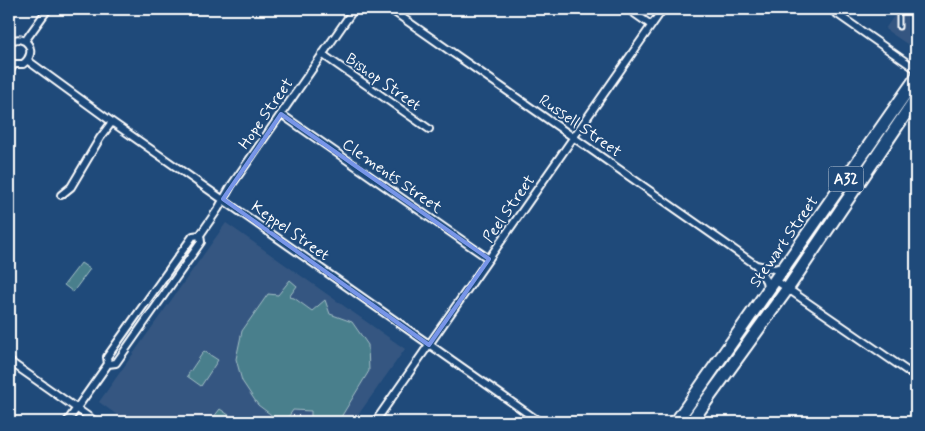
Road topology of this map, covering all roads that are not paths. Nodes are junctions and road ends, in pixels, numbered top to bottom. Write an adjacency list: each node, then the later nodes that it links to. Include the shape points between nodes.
1 (48, 9): 10 (street)
2 (354, 9): 12 (street, Hope Street)
3 (390, 9): 22 (street, Russell Street)
4 (628, 9): 8 (street)
5 (662, 9): 8 (street, Peel Street)
6 (830, 9): 15 (street)
7 (902, 9): 9 (lane)
8 (651, 25): 22 (street, Peel Street)
9 (899, 27)
10 (25, 41): 11 (street); 13 (street, via 30,50)
11 (9, 42)
12 (322, 54): 19 (street, Hope Street); 21 (street, Bishop Street)
13 (27, 60): 14 (street, via 20,64); 20 (street, Keppel Street)
14 (12, 63): 16 (street)
15 (916, 69)
16 (9, 72)
17 (916, 78): 28 (highway, Stewart Street / A32)
18 (916, 98): 30 (highway, Stewart Street / A32)
19 (281, 114): 24 (street, Hope Street); 26 (street, Clements Street)
20 (112, 122): 23 (street, via 71,187); 24 (street, Keppel Street)
21 (429, 129)
22 (574, 137): 26 (street, Peel Street); 27 (street, Russell Street)
23 (61, 196)
24 (223, 199): 25 (street, Hope Street); 32 (street, Keppel Street)
25 (200, 234): 34 (street, Hope Street, via 193,236 107,358); 34 (street, Hope Street, via 202,242 116,363)
26 (489, 259): 32 (street, Peel Street)
27 (756, 264): 28 (street, Russell Street, via 774,268); 31 (street, via 766,280)
28 (785, 266): 29 (highway, Stewart Street / A32)
29 (775, 280): 30 (street); 31 (highway, Stewart Street / A32)
30 (788, 288): 35 (street); 42 (highway, Stewart Street / A32)
31 (766, 292): 41 (highway, Stewart Street / A32)
32 (429, 344): 39 (street, Peel Street); 40 (street, Keppel Street)
33 (9, 361): 36 (street)
34 (108, 364): 36 (street, Hope Street)
35 (916, 377)
36 (76, 409): 37 (street, Hope Street); 38 (street)
37 (66, 422)
38 (96, 422)
39 (375, 422)
40 (540, 422)
41 (676, 422)
42 (691, 422)

